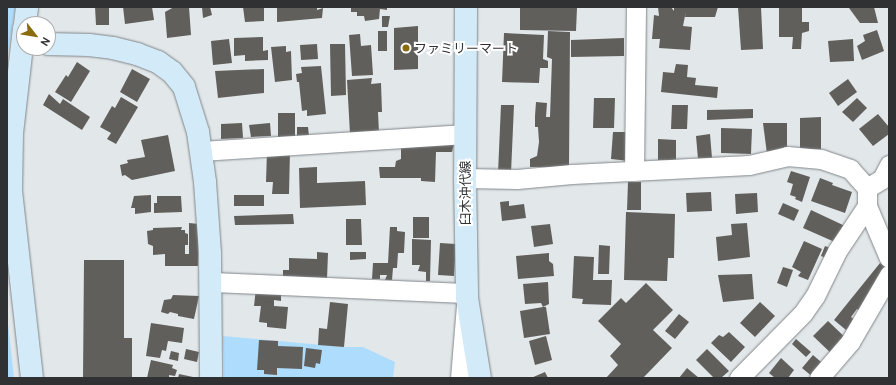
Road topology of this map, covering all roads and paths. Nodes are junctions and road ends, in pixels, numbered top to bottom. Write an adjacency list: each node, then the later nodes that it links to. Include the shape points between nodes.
1 (466, 7): 5 (street, 臼木沖代線)
2 (636, 7): 7 (street)
3 (56, 44): 6 (street, via 114,48 158,62 172,72 184,86)
4 (21, 56): 14 (street, via 12,134 12,191)
5 (465, 134): 6 (street); 8 (street, 臼木沖代線)
6 (201, 151): 12 (street)
7 (634, 171): 8 (street, via 517,179); 9 (street, via 749,165 787,156 821,159 850,169)
8 (465, 178): 13 (street, 臼木沖代線)
9 (879, 185): 10 (street); 18 (street, via 837,251 815,296 803,313)
10 (889, 258)
11 (889, 275): 19 (street, via 850,342)
12 (211, 282): 13 (street); 15 (street)
13 (467, 293): 16 (street); 17 (street, 臼木沖代線)
14 (32, 378)
15 (211, 378)
16 (460, 378)
17 (480, 378)
18 (739, 378)
19 (819, 378)

